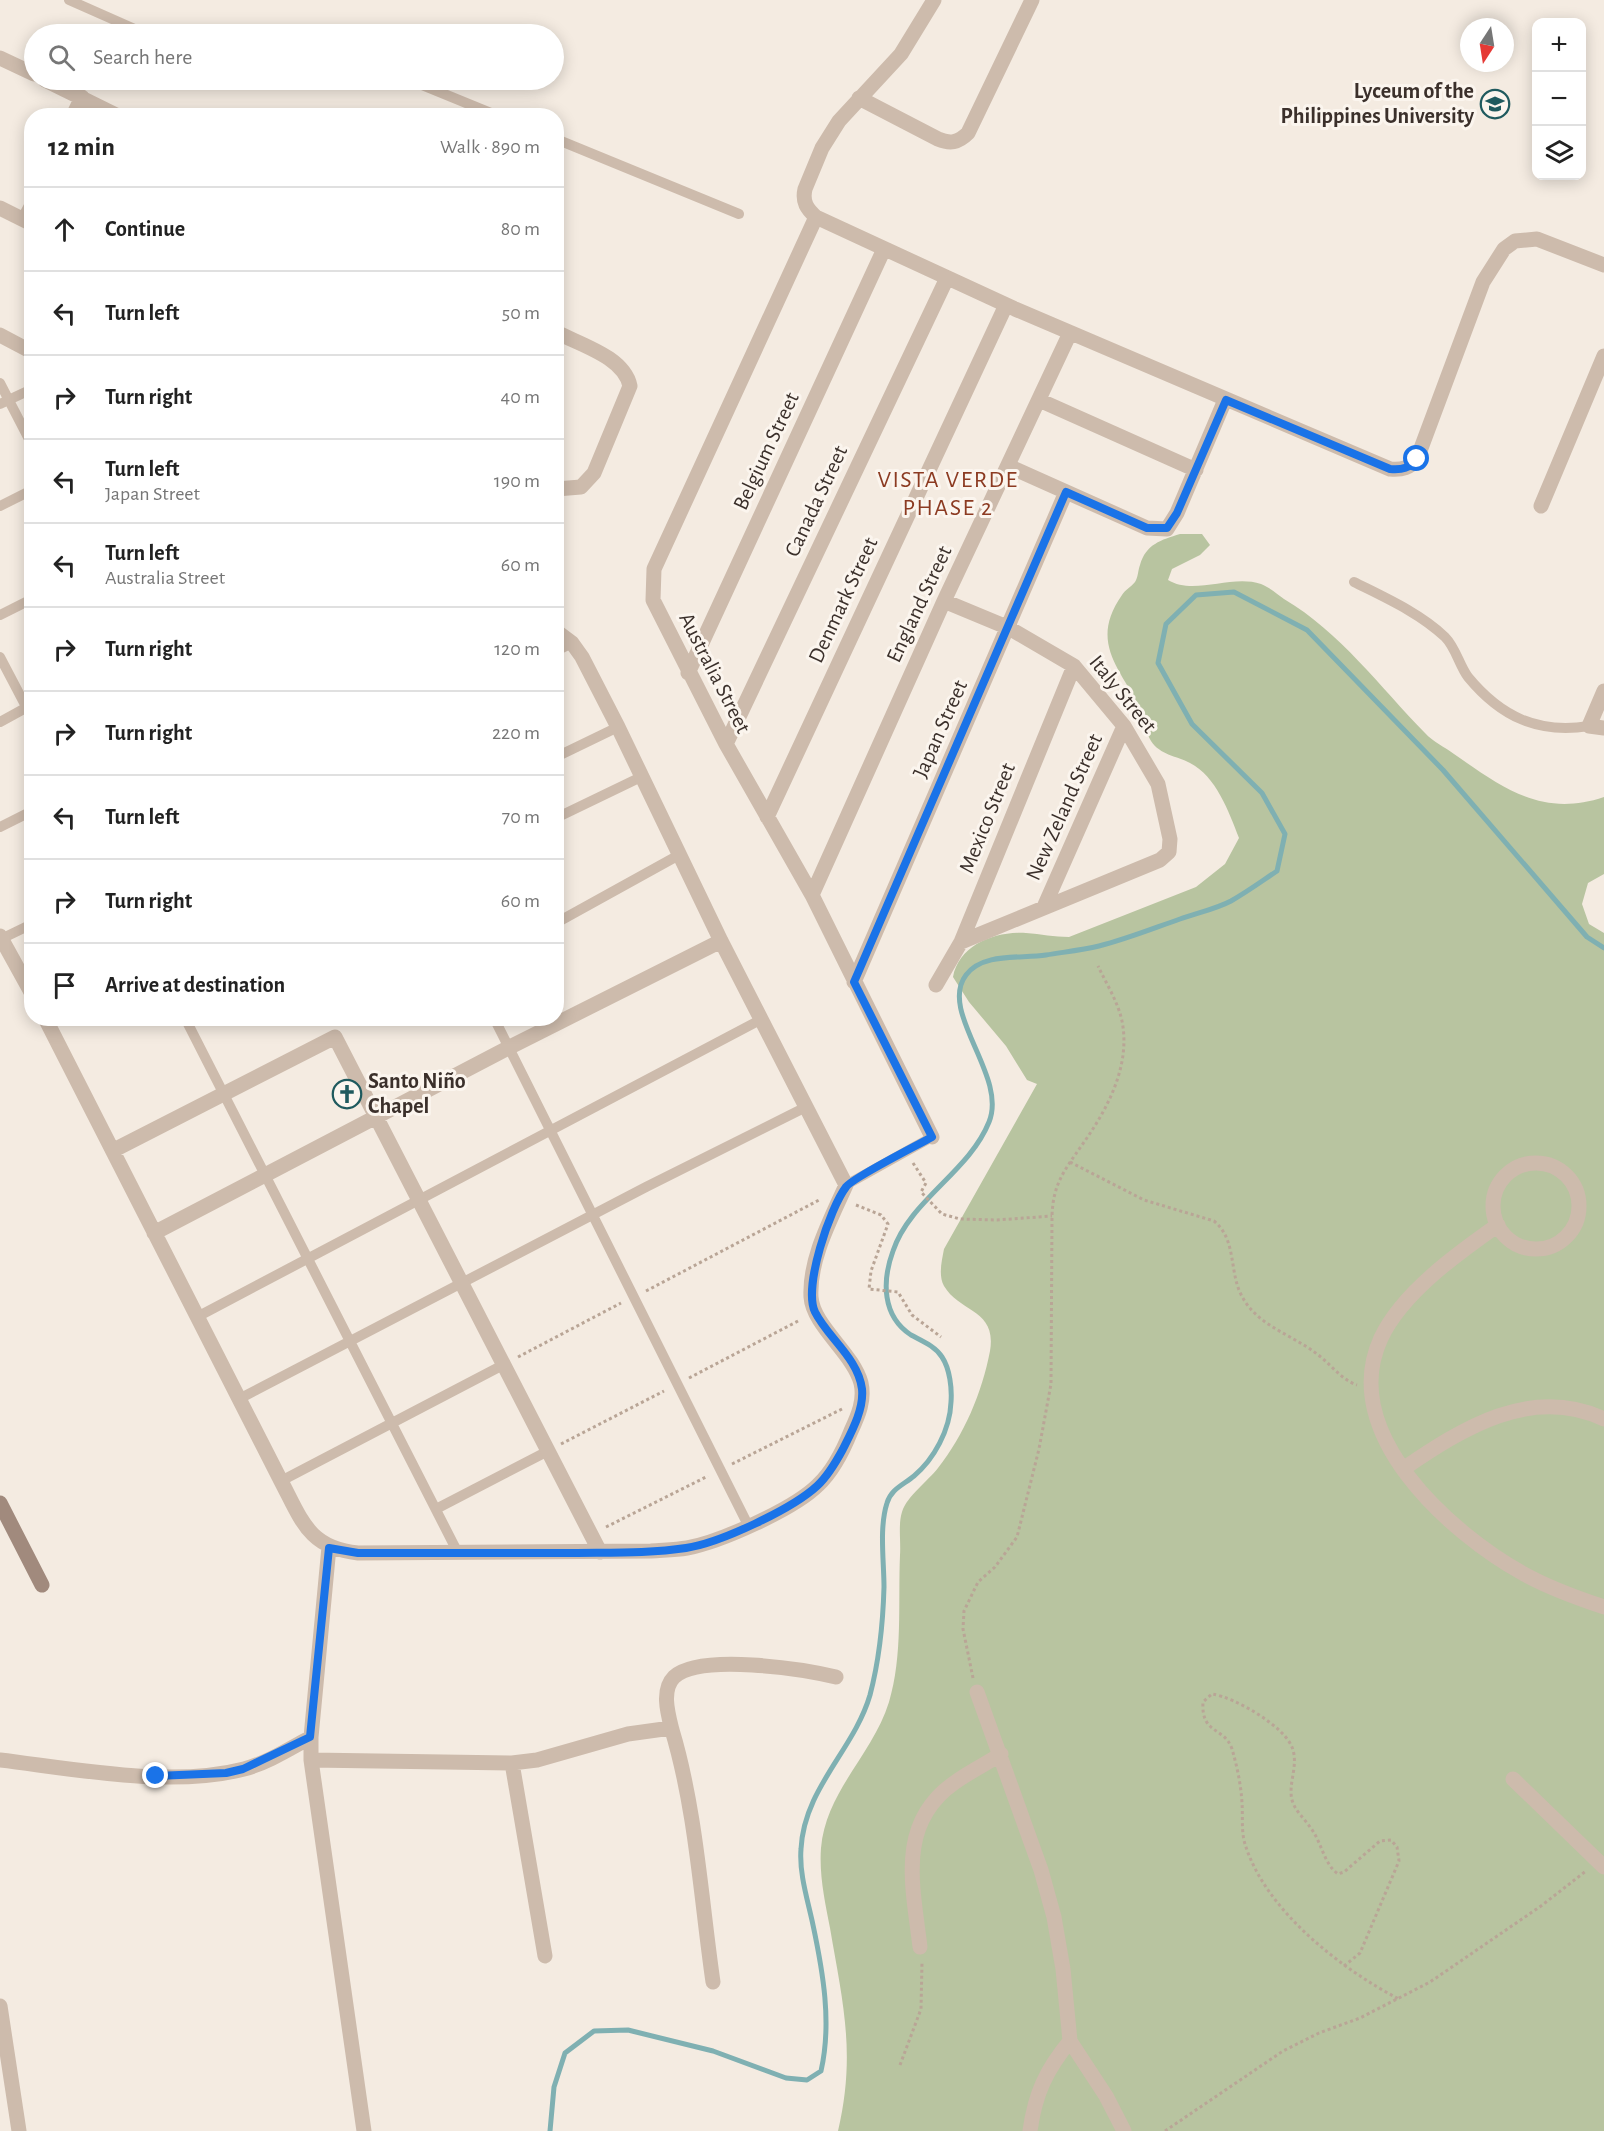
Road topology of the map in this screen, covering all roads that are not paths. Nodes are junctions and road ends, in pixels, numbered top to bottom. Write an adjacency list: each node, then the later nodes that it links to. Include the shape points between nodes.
1 (69, 0): 4 (lane)
2 (934, 0): 10 (street, via 901,54)
3 (1032, 0): 10 (street, via 968,133 955,142 938,140)
4 (124, 24)
5 (0, 58): 6 (street)
6 (24, 70)
7 (66, 90): 9 (street)
8 (434, 90): 13 (lane)
9 (82, 98): 11 (street); 12 (street)
10 (859, 99): 17 (street, via 838,121 805,189 804,204)
11 (77, 108)
12 (102, 108)
13 (478, 108)
14 (564, 142): 16 (lane)
15 (0, 208): 18 (street)
16 (739, 214)
17 (816, 217): 19 (street); 51 (street, Australia Street, via 654,569 653,600)
18 (24, 220)
19 (884, 249): 21 (street); 51 (street, Belgium Street)
20 (1604, 264): 31 (street, via 1537,239 1515,241 1504,249 1479,291 1417,459 1410,467 1390,469)
21 (948, 278): 22 (street); 59 (street, Canada Street)
22 (1006, 305): 23 (street); 64 (street, Denmark Street)
23 (1070, 333): 30 (street, England Street); 31 (street)
24 (0, 335): 26 (street)
25 (564, 336): 36 (street, via 620,365 630,386 594,473 581,487)
26 (24, 348)
27 (1604, 356): 40 (street)
28 (0, 383): 32 (lane)
29 (24, 393): 32 (lane)
30 (1038, 400): 34 (street, England Street); 35 (street)
31 (1226, 400): 35 (street)
32 (4, 402): 33 (lane)
33 (24, 433)
34 (1008, 466): 37 (street); 42 (street, England Street)
35 (1196, 470): 37 (street, via 1172,523 1157,530)
36 (564, 488)
37 (1066, 492): 45 (street, Japan Street)
38 (24, 494): 39 (lane)
39 (0, 506)
40 (1541, 506)
41 (1354, 582): 58 (lane, via 1446,638 1468,676 1517,719 1547,728)
42 (944, 601): 45 (street, Italy Street); 67 (street, England Street)
43 (24, 603): 44 (lane)
44 (0, 615)
45 (1009, 628): 50 (street, Italy Street); 75 (street, Japan Street)
46 (564, 637): 47 (street)
47 (572, 643): 48 (lane); 57 (street)
48 (564, 647)
49 (0, 657): 53 (lane)
50 (1074, 666): 56 (street, Italy Street); 73 (street, Mexico Street)
51 (688, 673): 59 (street, Australia Street)
52 (1604, 691): 58 (street)
53 (24, 700)
54 (24, 713): 55 (lane)
55 (0, 722)
56 (1124, 726): 68 (street, New Zeland Street); 68 (street, Italy Street, via 1158,784 1170,839 1169,852 1160,860)
57 (618, 727): 60 (lane); 61 (street)
58 (1597, 727)
59 (726, 744): 64 (street, Australia Street)
60 (564, 753)
61 (641, 777): 62 (lane); 66 (street)
62 (564, 814)
63 (24, 815): 65 (lane)
64 (767, 817): 67 (street, Australia Street)
65 (0, 827)
66 (679, 855): 69 (lane); 72 (street)
67 (812, 895): 75 (street, Australia Street)
68 (1044, 907): 73 (street)
69 (564, 920)
70 (24, 928): 71 (lane)
71 (1, 938): 74 (street)
72 (721, 941): 77 (street); 78 (street)
73 (961, 942): 76 (street, Mexico Street)
74 (24, 980)
75 (854, 982): 88 (street, Australia Street)
76 (936, 985)
77 (762, 1019): 85 (street); 87 (lane)
78 (564, 1020)
79 (53, 1026): 89 (street)
80 (189, 1026): 84 (lane)
81 (498, 1026): 83 (lane)
82 (552, 1026): 83 (street)
83 (510, 1047): 86 (street); 87 (lane)
84 (223, 1094): 86 (street, via 335,1037); 89 (street); 90 (lane)
85 (806, 1107): 91 (street); 93 (lane)
86 (376, 1116): 90 (street); 92 (street)
87 (551, 1130): 92 (lane); 93 (lane)
88 (932, 1137): 91 (lane)
89 (114, 1150): 95 (street)
90 (265, 1175): 95 (street); 96 (lane)
91 (843, 1192): 109 (street, via 814,1268 811,1301 860,1380 862,1399 857,1419 836,1463 819,1485 802,1499)
92 (418, 1200): 96 (lane); 97 (street)
93 (594, 1216): 97 (lane); 109 (lane)
94 (1498, 1226): 94 (street, via 1506,1236 1528,1248 1553,1245 1564,1239 1578,1218 1577,1192 1562,1172 1551,1166 1526,1165 1514,1170 1501,1183 1494,1201); 105 (street, via 1443,1267 1392,1320 1380,1339 1373,1363 1375,1416 1386,1446)
95 (154, 1233): 98 (street)
96 (308, 1258): 98 (lane); 99 (lane)
97 (462, 1284): 99 (lane); 100 (street)
98 (197, 1317): 101 (street)
99 (350, 1342): 101 (lane); 103 (lane)
100 (503, 1365): 103 (lane); 104 (street)
101 (239, 1399): 106 (street)
102 (1604, 1419): 105 (street, via 1574,1409 1529,1407 1457,1435)
103 (392, 1423): 106 (lane); 108 (lane)
104 (548, 1451): 108 (lane); 111 (street)
105 (1403, 1469): 114 (street, via 1434,1505 1523,1574)
106 (280, 1481): 110 (street, via 308,1530)
107 (0, 1503): 113 (main road)
108 (436, 1509): 112 (lane)
109 (748, 1525): 111 (street, via 688,1548)
110 (329, 1548): 112 (street, via 358,1553); 118 (street)
111 (600, 1552): 112 (street)
112 (458, 1553)
113 (42, 1586)
114 (1604, 1607)
115 (836, 1677): 117 (street, via 760,1664 689,1671 675,1676 669,1685)
116 (977, 1692): 119 (street)
117 (671, 1728): 122 (street, via 628,1734 537,1760); 127 (street, via 685,1786)
118 (310, 1737): 120 (street, via 254,1766 226,1773 125,1775); 121 (street)
119 (1001, 1754): 125 (street, via 952,1784 918,1823 912,1853); 129 (street, via 1054,1917)
120 (0, 1760)
121 (311, 1760): 122 (street); 131 (street)
122 (512, 1763): 126 (street)
123 (1514, 1779): 124 (street)
124 (1601, 1864)
125 (920, 1947)
126 (545, 1956)
127 (713, 1982)
128 (0, 2006): 130 (street)
129 (1070, 2041): 132 (street, via 1042,2080); 133 (street)
130 (20, 2131)
131 (364, 2131)
132 (1030, 2131)
133 (1124, 2131)

